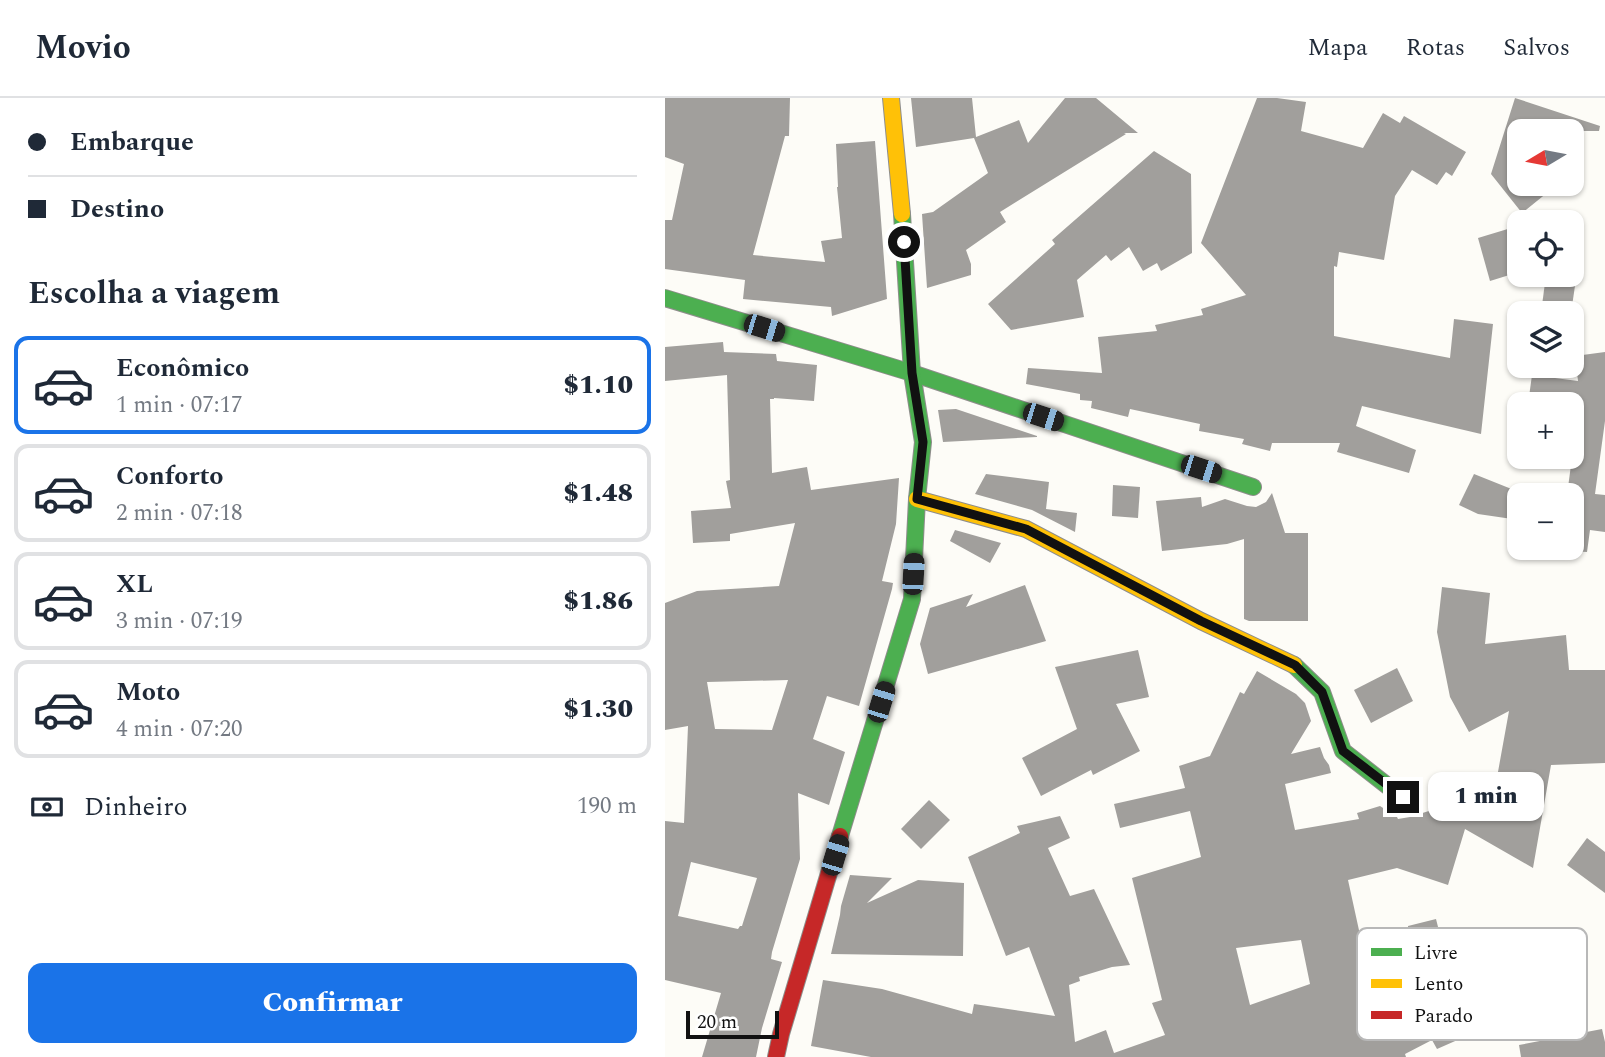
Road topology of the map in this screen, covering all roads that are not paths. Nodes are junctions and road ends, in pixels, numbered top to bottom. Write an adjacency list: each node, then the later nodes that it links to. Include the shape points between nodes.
1 (891, 98): 3 (street)
2 (665, 298): 3 (street)
3 (912, 373): 4 (street); 5 (street, via 923,442)
4 (1253, 487)
5 (917, 499): 6 (street, via 1026,529 1295,665 1322,692 1343,751); 7 (street, via 912,599)
6 (1403, 797)
7 (776, 1057)

